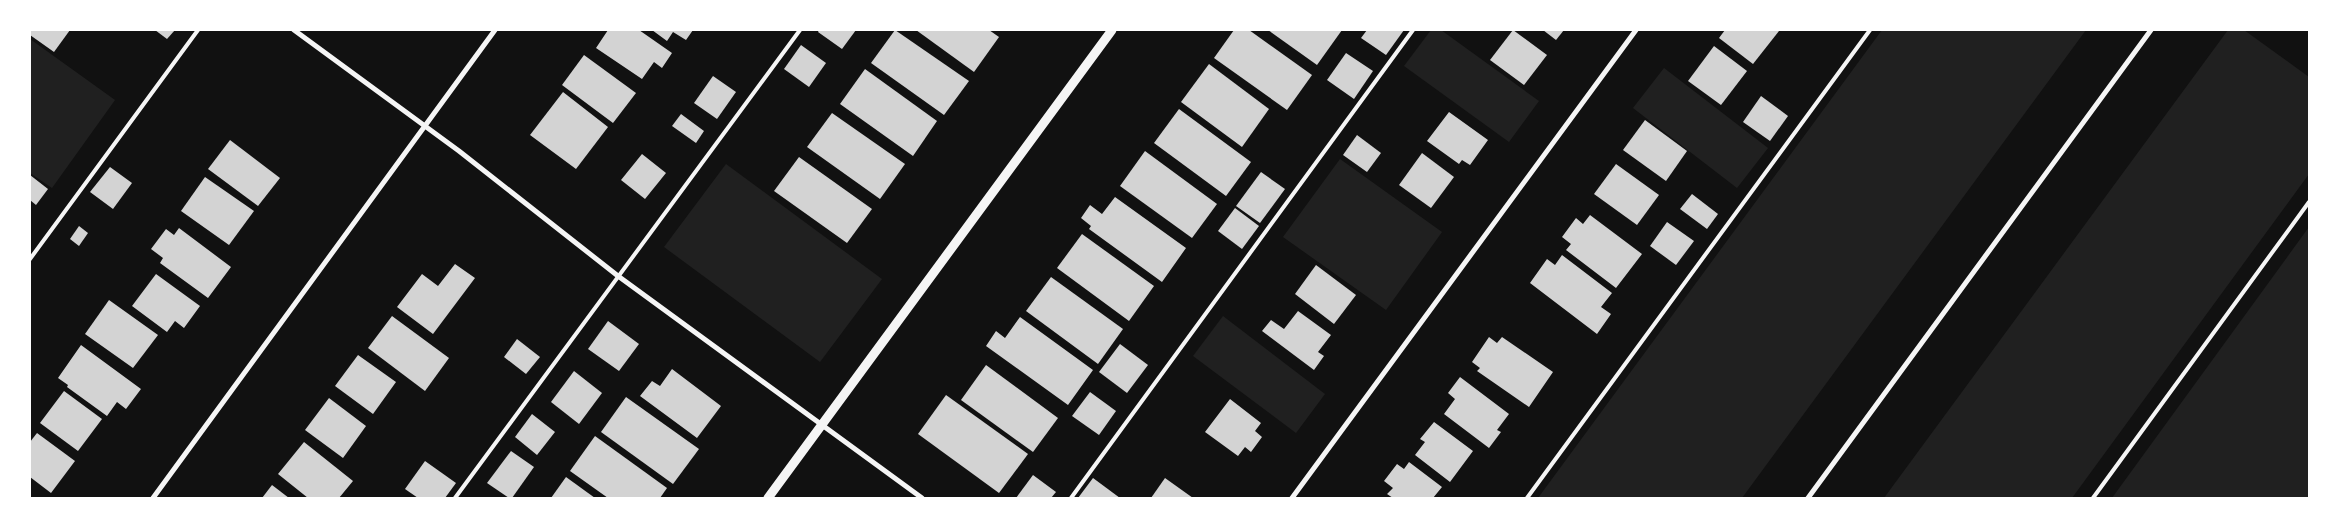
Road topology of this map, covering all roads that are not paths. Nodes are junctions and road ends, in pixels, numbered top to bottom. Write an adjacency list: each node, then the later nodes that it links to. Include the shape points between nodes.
1 (198, 30): 12 (lane)
2 (294, 30): 10 (street)
3 (495, 30): 10 (street)
4 (800, 30): 13 (lane)
5 (1112, 30): 14 (street)
6 (1413, 30): 19 (lane)
7 (1636, 30): 20 (street)
8 (1870, 30): 21 (lane)
9 (2151, 30): 22 (street)
10 (424, 127): 13 (street); 15 (street)
11 (2309, 202): 23 (lane)
12 (30, 259)
13 (618, 276): 14 (street); 16 (lane)
14 (822, 425): 17 (street); 18 (street)
15 (153, 498)
16 (455, 498)
17 (768, 498)
18 (922, 498)
19 (1071, 498)
20 (1292, 498)
21 (1527, 498)
22 (1808, 498)
23 (2093, 498)

